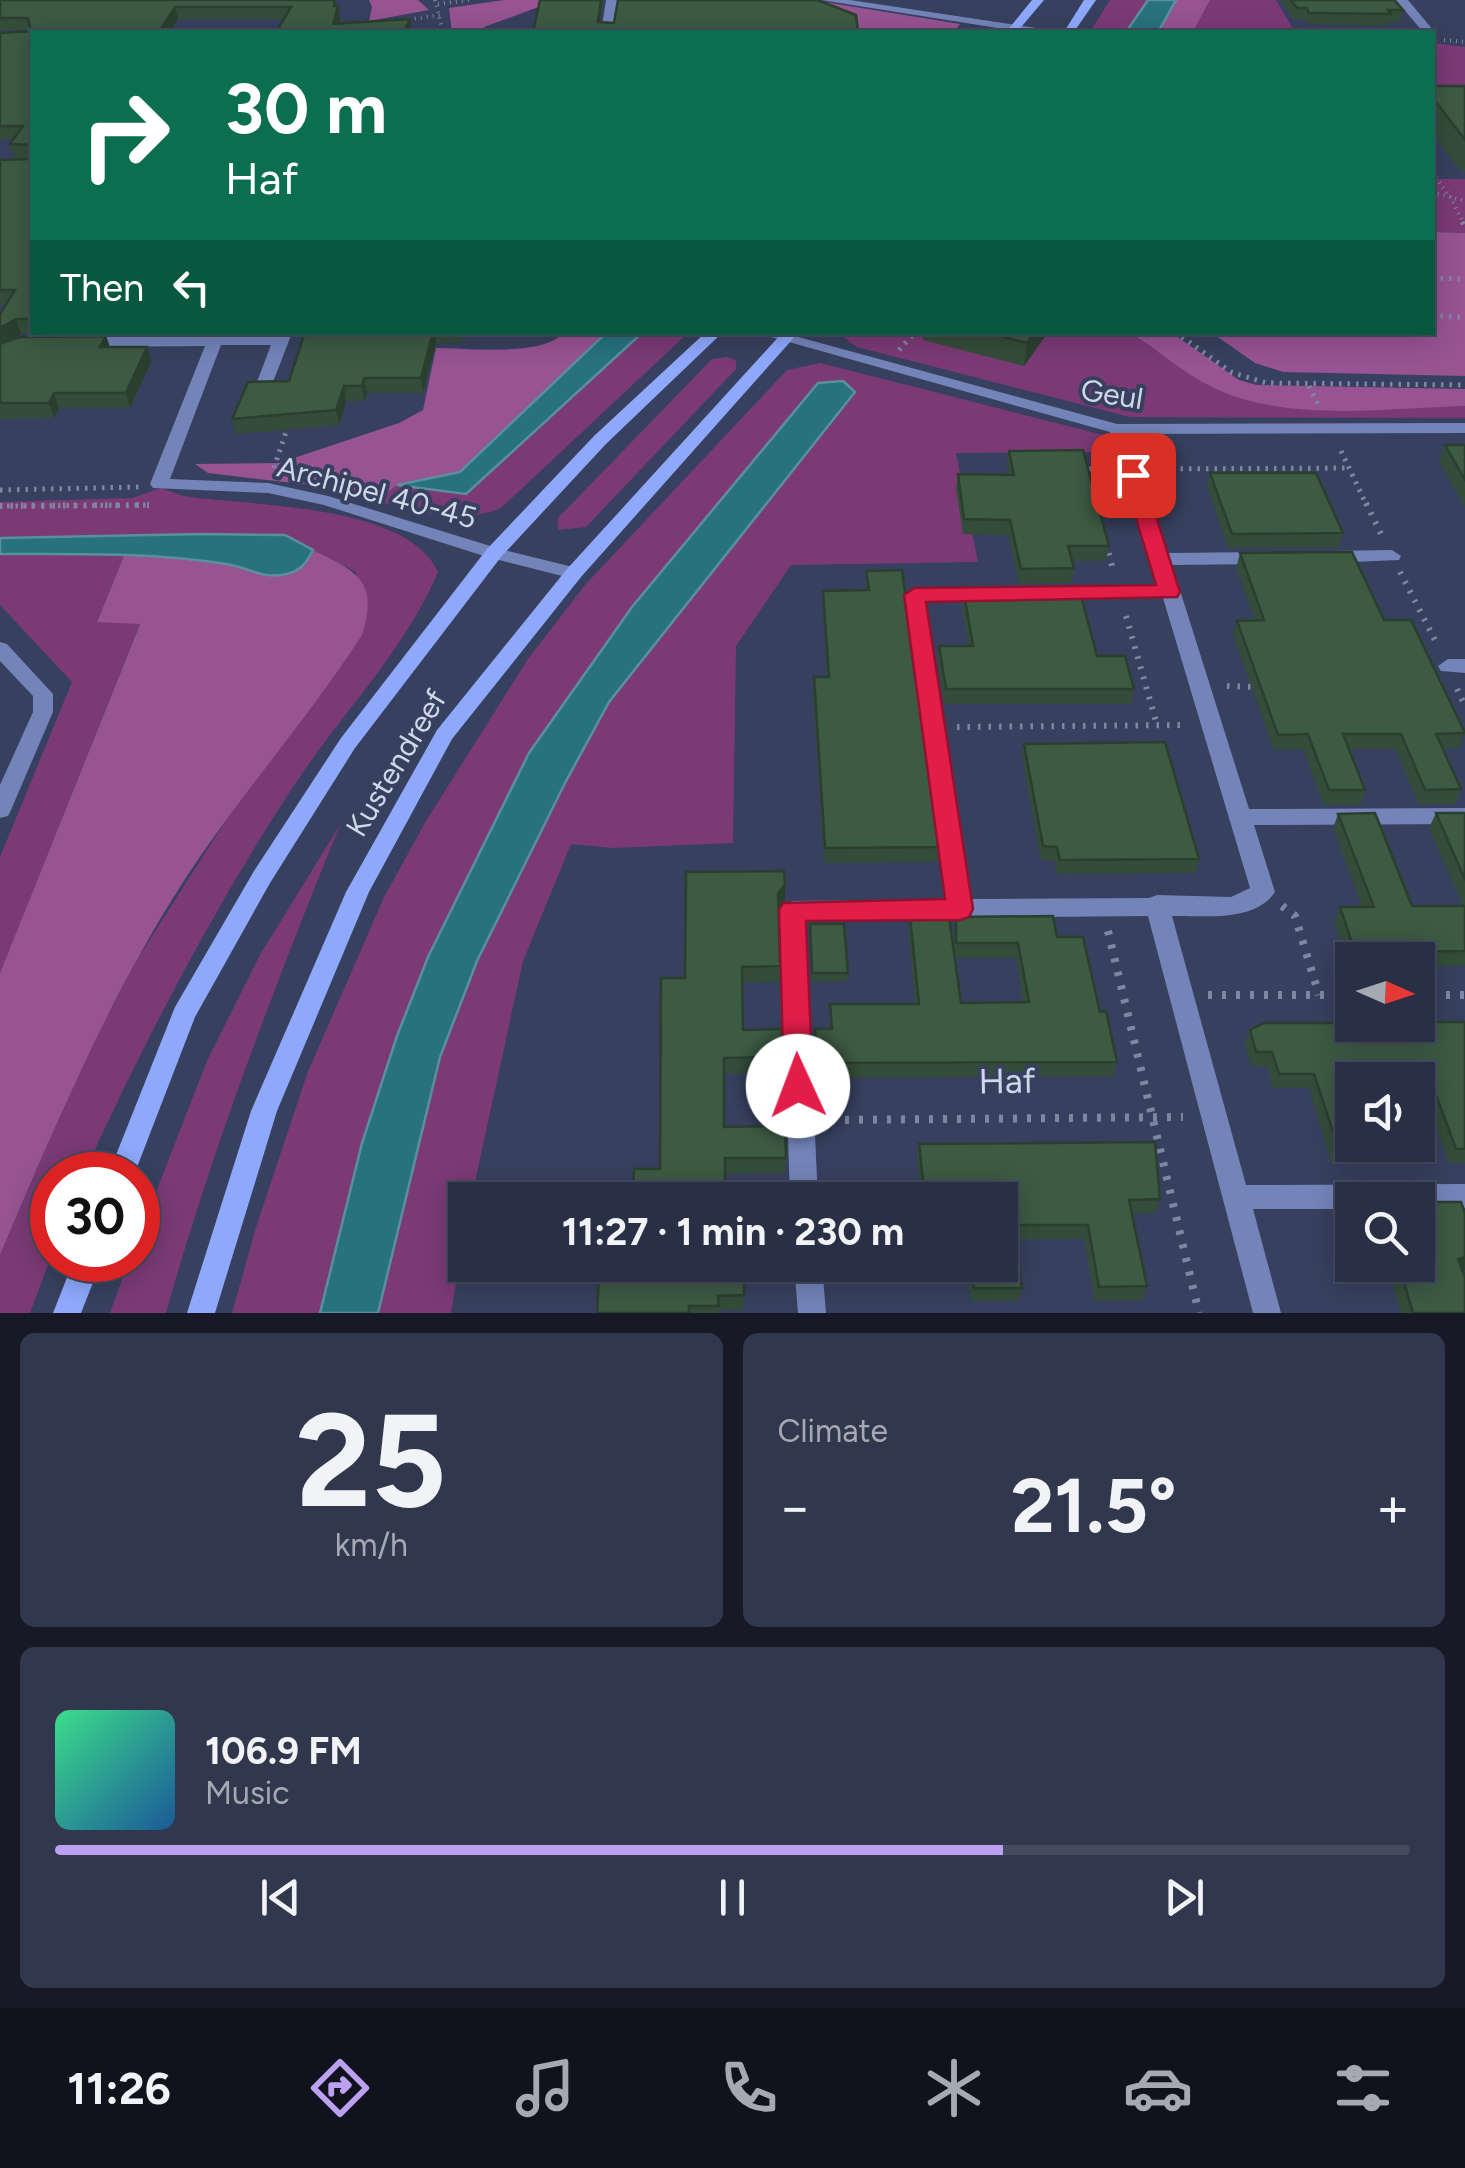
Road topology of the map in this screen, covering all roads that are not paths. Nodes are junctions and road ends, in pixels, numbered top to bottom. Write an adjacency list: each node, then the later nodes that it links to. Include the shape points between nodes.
1 (612, 0): 6 (street)
2 (827, 0): 7 (street)
3 (1038, 0): 7 (main road)
4 (1090, 0): 8 (main road)
5 (1402, 0): 9 (street)
6 (607, 30)
7 (1013, 30)
8 (1069, 30)
9 (1427, 30)
10 (713, 335): 18 (main road, Kustendreef, via 600,440)
11 (216, 336): 12 (street); 14 (street); 18 (street, Archipel 40-45, via 168,485 268,488 328,500)
12 (282, 336): 15 (street)
13 (788, 336): 17 (street, Geul); 23 (main road, Kustendreef)
14 (60, 343)
15 (263, 387)
16 (1465, 428): 17 (street, Geul)
17 (1117, 429): 22 (street)
18 (494, 554): 23 (street, Archipel 40-45); 31 (main road, Kustendreef, via 348,742 262,877 184,1014)
19 (1392, 556): 20 (street)
20 (1315, 557)
21 (1276, 558): 22 (street)
22 (1161, 559): 24 (street)
23 (574, 573): 38 (main road, Kustendreef, via 444,735 358,892 264,1111)
24 (1169, 592): 28 (street); 30 (street, via 914,595)
25 (0, 650): 26 (street, via 43,694 43,712)
26 (0, 810)
27 (1465, 816): 28 (street)
28 (1240, 817): 29 (street, via 1262,892 1234,906)
29 (1157, 904): 30 (street); 33 (street)
30 (960, 909): 32 (street, via 792,910)
31 (130, 1152)
32 (803, 1182)
33 (1236, 1196): 34 (street); 40 (street)
34 (1465, 1196)
35 (79, 1282): 37 (main road)
36 (809, 1282): 39 (street)
37 (67, 1313)
38 (202, 1313)
39 (812, 1313)
40 (1267, 1313)

